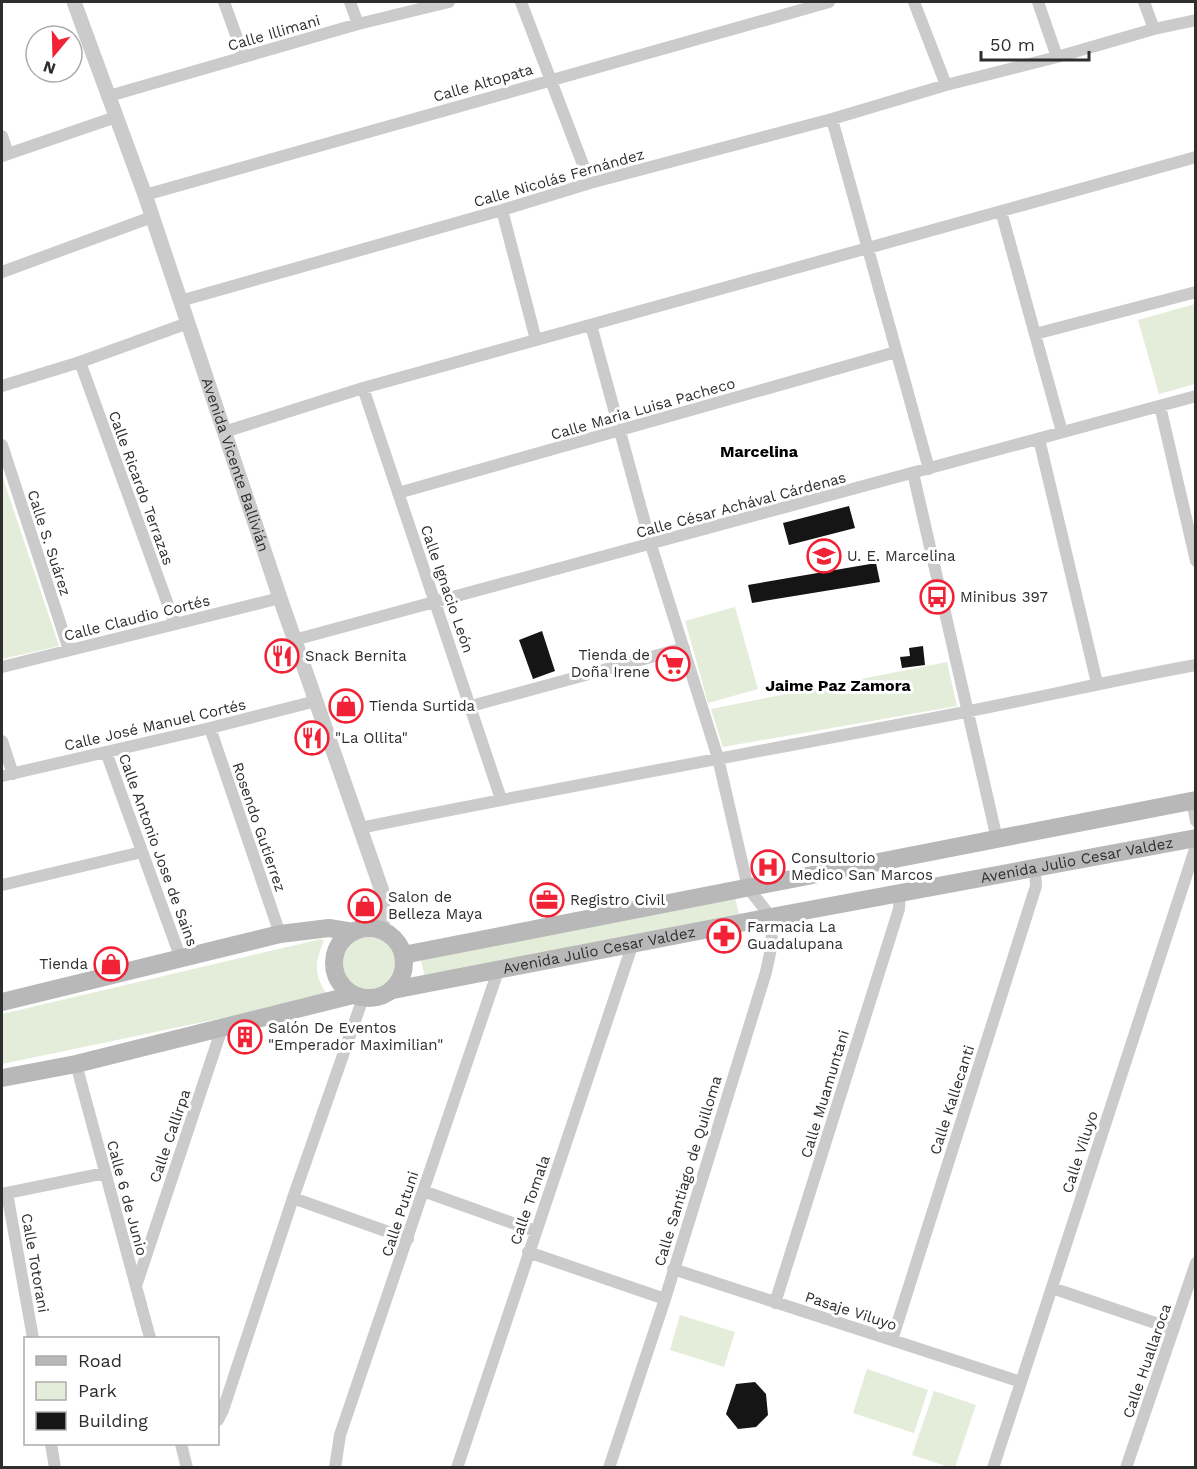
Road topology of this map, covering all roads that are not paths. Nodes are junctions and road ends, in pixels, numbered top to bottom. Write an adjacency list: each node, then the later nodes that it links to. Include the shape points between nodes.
1 (74, 2): 17 (street, Avenida Vicente Ballivián)
2 (224, 2): 13 (street)
3 (350, 2): 11 (street)
4 (449, 2): 11 (street, Calle Illimani)
5 (521, 2): 15 (street)
6 (829, 2): 15 (street, Calle Altopata)
7 (914, 2): 16 (street)
8 (1038, 2): 14 (street)
9 (1144, 2): 12 (street)
10 (1196, 20): 12 (street, Calle Nicolás Fernández)
11 (358, 24): 13 (street, Calle Illimani)
12 (1154, 29): 14 (street, Calle Nicolás Fernández)
13 (244, 57): 17 (street, Calle Illimani)
14 (1057, 57): 16 (street, Calle Nicolás Fernández)
15 (552, 79): 23 (street); 24 (street, Calle Altopata)
16 (946, 85): 19 (street, Calle Nicolás Fernández)
17 (109, 96): 18 (street, Avenida Vicente Ballivián)
18 (116, 117): 21 (street); 24 (street, Avenida Vicente Ballivián)
19 (831, 119): 23 (street, Calle Nicolás Fernández); 28 (street)
20 (2, 136): 21 (street)
21 (5, 155)
22 (1196, 157): 26 (street)
23 (590, 183): 25 (street, Calle Nicolás Fernández)
24 (145, 195): 27 (street, Avenida Vicente Ballivián)
25 (502, 210): 31 (street, Calle Nicolás Fernández); 35 (street)
26 (1001, 211): 28 (street); 34 (street)
27 (152, 217): 29 (street); 31 (street, Avenida Vicente Ballivián)
28 (868, 249): 33 (street); 36 (street)
29 (2, 272)
30 (1196, 292): 34 (street)
31 (180, 301): 32 (street, Avenida Vicente Ballivián)
32 (188, 323): 37 (street); 42 (street, Avenida Vicente Ballivián)
33 (591, 325): 35 (street); 43 (street)
34 (1035, 334): 44 (street)
35 (536, 340): 39 (street)
36 (896, 352): 43 (street, Calle Maria Luisa Pacheco); 47 (street)
37 (80, 362): 38 (street); 54 (street, Calle Ricardo Terrazas)
38 (2, 386)
39 (363, 388): 42 (street); 49 (street, Calle Ignacio León)
40 (1196, 396): 41 (street, Calle César Achával Cárdenas)
41 (1160, 406): 44 (street, Calle César Achával Cárdenas); 51 (street)
42 (224, 432): 52 (street, Avenida Vicente Ballivián)
43 (620, 432): 49 (street, Calle Maria Luisa Pacheco); 50 (street)
44 (1062, 432): 45 (street, Calle César Achával Cárdenas)
45 (1039, 439): 47 (street, Calle César Achával Cárdenas); 60 (street)
46 (2, 445): 57 (street, Calle S. Suárez)
47 (929, 469): 48 (street, Calle César Achával Cárdenas)
48 (913, 473): 50 (street, Calle César Achával Cárdenas); 63 (street)
49 (398, 493): 53 (street, Calle Ignacio León)
50 (651, 545): 53 (street, Calle César Achával Cárdenas); 56 (street)
51 (1196, 561)
52 (280, 598): 54 (street, Calle Claudio Cortés); 55 (street, Avenida Vicente Ballivián)
53 (436, 602): 55 (street, Calle César Achával Cárdenas); 62 (street, Calle Ignacio León)
54 (175, 624): 57 (street, Calle Claudio Cortés)
55 (294, 640): 61 (street, Avenida Vicente Ballivián)
56 (684, 648): 62 (street); 67 (street)
57 (69, 650): 59 (street, Calle Claudio Cortés)
58 (1196, 665): 60 (street)
59 (2, 667)
60 (1098, 683): 63 (street)
61 (316, 701): 64 (street, Calle José Manuel Cortés); 72 (street, Avenida Vicente Ballivián)
62 (471, 706): 69 (street, Calle Ignacio León)
63 (968, 711): 67 (street); 74 (street)
64 (210, 728): 66 (street, Calle José Manuel Cortés); 84 (street, Rosendo Gutierrez)
65 (2, 741): 68 (street)
66 (106, 752): 68 (street, Calle José Manuel Cortés); 76 (street, Calle Antonio Jose de Sains)
67 (718, 758): 69 (street); 79 (street)
68 (7, 775)
69 (501, 799): 72 (street)
70 (1194, 801): 71 (street); 74 (main road)
71 (1196, 821)
72 (360, 828): 82 (street, Avenida Vicente Ballivián, via 383,894)
73 (1196, 838): 77 (main road, Avenida Julio Cesar Valdez)
74 (997, 840): 79 (main road)
75 (1196, 846): 106 (street, Calle Viluyo)
76 (142, 852): 78 (street); 87 (street, Calle Antonio Jose de Sains)
77 (1035, 869): 80 (main road, Avenida Julio Cesar Valdez); 112 (street, Calle Kallecanti, via 1036,886)
78 (2, 885)
79 (748, 888): 81 (street); 86 (main road)
80 (900, 893): 81 (main road, Avenida Julio Cesar Valdez); 108 (street, Calle Muamuntani, via 899,909)
81 (771, 917): 85 (main road, Avenida Julio Cesar Valdez); 103 (street, Calle Santiago de Quilloma, via 772,944 766,972)
82 (382, 931): 83 (main road, via 372,928); 86 (main road, via 395,940)
83 (353, 932): 84 (main road, via 329,928); 90 (main road, via 337,947 334,969 344,988)
84 (280, 934): 87 (main road)
85 (633, 943): 88 (main road, Avenida Julio Cesar Valdez); 99 (street, Calle Tomala)
86 (403, 955): 89 (main road, via 404,967)
87 (181, 959): 91 (main road)
88 (498, 971): 89 (main road, Avenida Julio Cesar Valdez); 96 (street, Calle Putuni)
89 (393, 990): 90 (main road, via 376,998)
90 (358, 996): 92 (main road); 98 (street)
91 (2, 1002)
92 (222, 1028): 93 (main road); 105 (street, Calle Callirpa)
93 (76, 1064): 94 (main road); 95 (street, Calle 6 de Junio)
94 (2, 1078)
95 (105, 1173): 97 (street); 105 (street, Calle 6 de Junio)
96 (423, 1191): 99 (street); 100 (street, Calle Putuni)
97 (4, 1193): 110 (street, Calle Totorani)
98 (293, 1198): 100 (street); 114 (street)
99 (535, 1231): 101 (street, Calle Tomala)
100 (408, 1239): 119 (street, Calle Putuni, via 340,1436)
101 (528, 1252): 107 (street); 120 (street, Calle Tomala)
102 (1196, 1263): 104 (street, Calle Huallaroca)
103 (673, 1269): 107 (street, Calle Santiago de Quilloma); 108 (street, Pasaje Viluyo)
104 (1192, 1286): 109 (street, Calle Huallaroca)
105 (135, 1287): 111 (street, Calle 6 de Junio)
106 (1052, 1288): 109 (street); 113 (street, Calle Viluyo)
107 (665, 1299): 121 (street, Calle Santiago de Quilloma)
108 (775, 1303): 112 (street, Pasaje Viluyo)
109 (1173, 1329): 123 (street, Calle Huallaroca)
110 (33, 1337)
111 (150, 1337)
112 (892, 1340): 113 (street, Pasaje Viluyo)
113 (1021, 1382): 122 (street, Calle Viluyo)
114 (219, 1418)
115 (51, 1445): 117 (street)
116 (185, 1445): 118 (street)
117 (55, 1467)
118 (187, 1467)
119 (338, 1467)
120 (457, 1467)
121 (609, 1467)
122 (993, 1467)
123 (1126, 1467)

